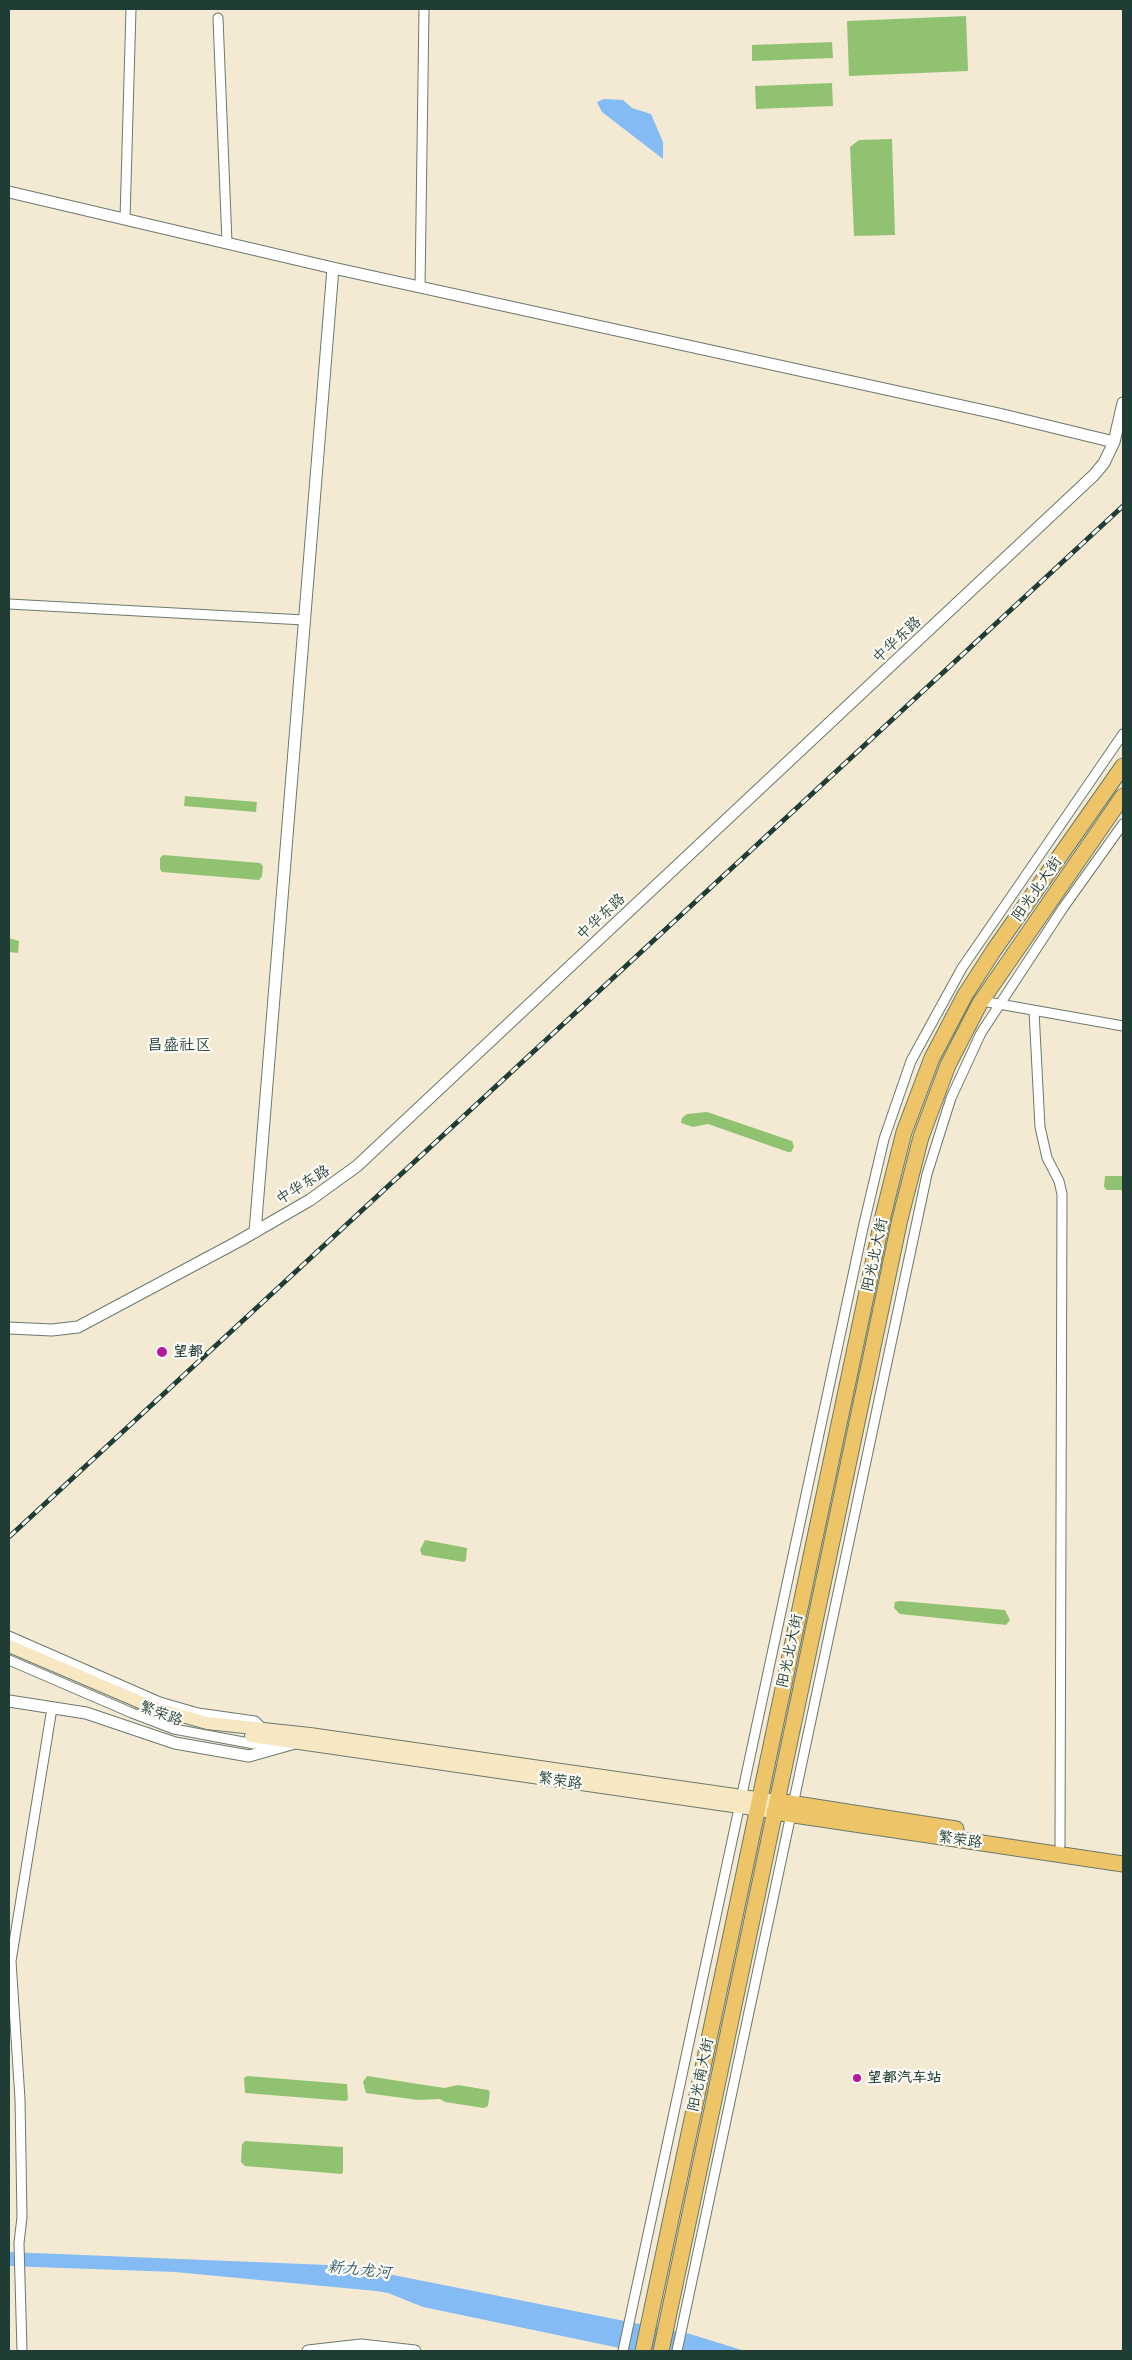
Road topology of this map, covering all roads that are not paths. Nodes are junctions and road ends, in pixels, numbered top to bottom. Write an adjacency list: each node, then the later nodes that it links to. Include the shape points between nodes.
1 (131, 9): 5 (street)
2 (424, 9): 8 (street)
3 (218, 18): 6 (street)
4 (9, 192): 5 (street)
5 (125, 220): 6 (street)
6 (227, 243): 7 (street)
7 (333, 268): 8 (street); 12 (street)
8 (420, 287): 10 (street)
9 (1123, 403): 10 (street, 中华东路)
10 (1114, 442): 21 (street, 中华东路, via 1094,475 364,1160 328,1188)
11 (9, 604): 12 (street)
12 (304, 620): 21 (street)
13 (1123, 734): 31 (street, via 962,968 915,1054 894,1105 862,1228)
14 (1123, 766): 32 (main road, 阳光北大街, via 979,973 953,1016 918,1091 895,1163 883,1216)
15 (1123, 796): 17 (main road, 阳光北大街)
16 (1123, 824): 18 (street)
17 (982, 1001): 18 (street); 33 (main road, 阳光北大街, via 948,1065 912,1168)
18 (1000, 1005): 19 (street); 34 (street, via 981,1033 959,1080 927,1174)
19 (1034, 1011): 20 (street); 35 (street, via 1040,1127 1047,1158 1062,1194)
20 (1123, 1026)
21 (255, 1232): 22 (street, 中华东路, via 78,1327 60,1330)
22 (9, 1328)
23 (9, 1636): 29 (street, via 160,1702 198,1713 255,1721)
24 (9, 1646): 29 (main road, 繁荣路, via 166,1712 207,1724)
25 (9, 1652): 30 (main road, 繁荣路, via 164,1717 206,1729)
26 (9, 1660): 30 (street, via 174,1729 254,1744)
27 (9, 1701): 28 (street)
28 (52, 1708): 30 (street, via 86,1713 176,1743 249,1756); 38 (street, via 11,1946 20,2099)
29 (263, 1730): 31 (main road, 繁荣路)
30 (295, 1743): 31 (main road, 繁荣路)
31 (741, 1801): 32 (main road, 繁荣路); 41 (street)
32 (758, 1804): 33 (main road, 繁荣路); 42 (main road, 阳光南大街)
33 (775, 1807): 34 (main road, 繁荣路); 43 (main road, 阳光南大街)
34 (793, 1809): 35 (main road, 繁荣路); 37 (main road, 繁荣路); 44 (street)
35 (1060, 1845): 36 (main road, 繁荣路)
36 (1123, 1855)
37 (1123, 1864)
38 (22, 2351)
39 (308, 2351): 40 (street, via 361,2346)
40 (415, 2351)
41 (623, 2351)
42 (643, 2351)
43 (661, 2351)
44 (677, 2351)

